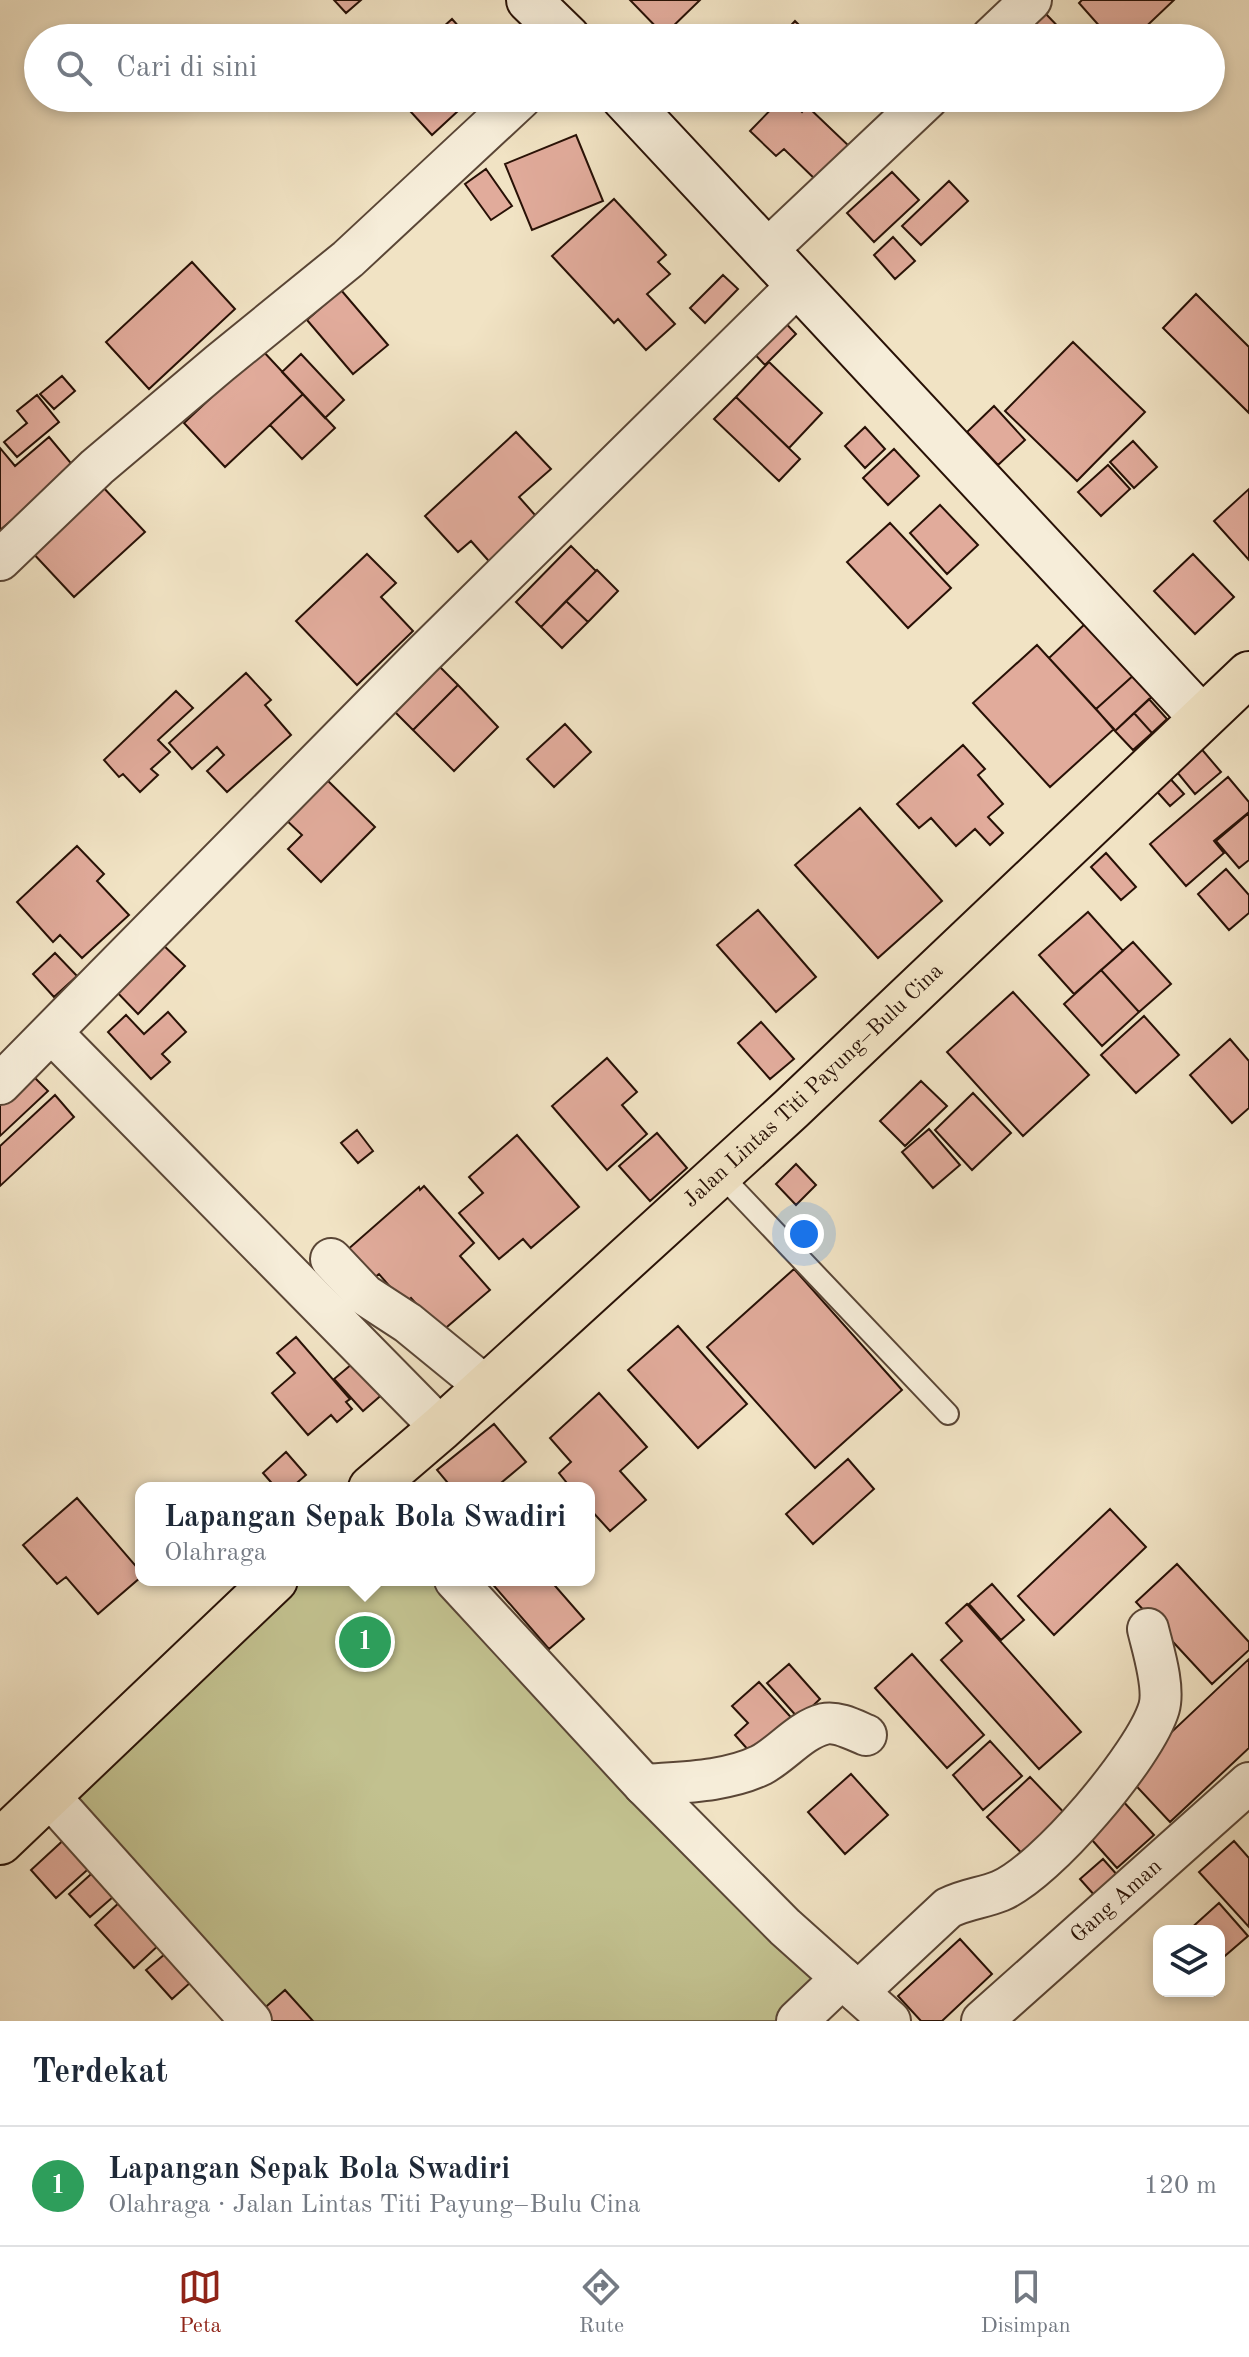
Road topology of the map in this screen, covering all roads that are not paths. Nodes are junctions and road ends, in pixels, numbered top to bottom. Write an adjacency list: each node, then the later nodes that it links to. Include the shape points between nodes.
1 (529, 0): 3 (street)
2 (1031, 0): 4 (street)
3 (554, 24)
4 (1006, 24)
5 (506, 112): 10 (street, via 348,259 97,467)
6 (637, 112): 8 (street)
7 (913, 112): 8 (street)
8 (766, 251): 9 (street)
9 (797, 286): 12 (street); 13 (street, via 421,657)
10 (0, 560)
11 (1249, 674): 12 (main road, Jalan Lintas Titi Payung–Bulu Cina)
12 (1201, 717): 15 (main road, Jalan Lintas Titi Payung–Bulu Cina)
13 (52, 1033): 14 (street); 19 (street)
14 (0, 1084)
15 (719, 1173): 17 (main road, Jalan Lintas Titi Payung–Bulu Cina); 18 (lane)
16 (331, 1259): 17 (street, via 365,1295)
17 (485, 1386): 19 (main road, Jalan Lintas Titi Payung–Bulu Cina)
18 (948, 1414)
19 (441, 1428): 20 (main road, Jalan Lintas Titi Payung–Bulu Cina)
20 (378, 1482)
21 (269, 1586): 27 (main road)
22 (461, 1586): 26 (street)
23 (1148, 1629): 29 (street, via 1160,1705 1114,1786 1042,1862 1000,1891 948,1908)
24 (866, 1735): 26 (street, via 824,1724 759,1766 700,1780)
25 (1249, 1783): 33 (street, Gang Aman)
26 (644, 1785): 29 (street)
27 (50, 1797): 28 (main road); 30 (street)
28 (0, 1842)
29 (850, 1985): 31 (street); 32 (street)
30 (251, 2021)
31 (797, 2021)
32 (890, 2021)
33 (982, 2021)

